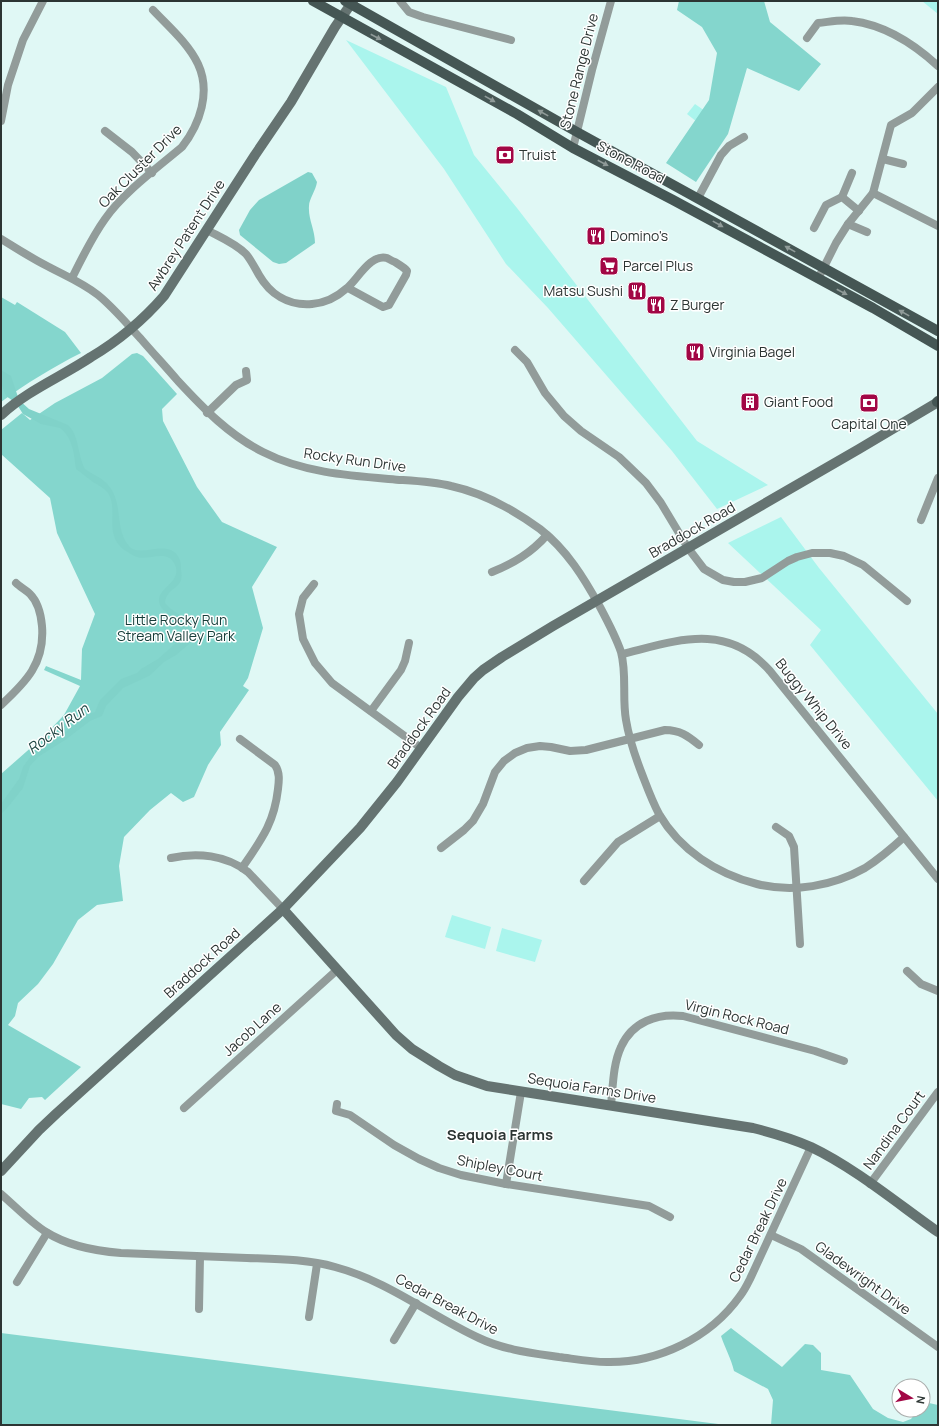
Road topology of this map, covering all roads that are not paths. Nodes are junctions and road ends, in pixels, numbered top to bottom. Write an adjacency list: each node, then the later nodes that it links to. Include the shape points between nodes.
1 (43, 1): 12 (street, via 23,40 8,85)
2 (313, 1): 7 (main road, Stone Road)
3 (400, 1): 9 (street, via 409,12 423,17)
4 (611, 1): 14 (street, Stone Range Drive)
5 (350, 2): 7 (street, Awbrey Patent Drive); 14 (main road, Stone Road, one-way to 5)
6 (153, 10): 19 (street, Oak Cluster Drive, via 183,42 197,62 202,76 203,98 199,120 190,137)
7 (342, 18): 16 (main road, Stone Road, one-way to 16, via 517,114); 28 (street, Awbrey Patent Drive, via 291,102)
8 (807, 38): 10 (street, via 818,22 851,20 876,26 899,36)
9 (511, 40)
10 (938, 66)
11 (938, 87): 17 (street, via 912,113 891,125)
12 (1, 121)
13 (105, 131): 19 (street, via 132,152)
14 (577, 132): 16 (street, Stone Range Drive); 23 (main road, Stone Road)
15 (744, 137): 23 (street, via 725,150)
16 (573, 148): 33 (main road, Stone Road, one-way to 33)
17 (882, 160): 18 (street); 21 (street)
18 (903, 164)
19 (152, 173): 32 (street, Oak Cluster Drive, via 119,202 106,218)
20 (852, 173): 22 (street)
21 (873, 193): 24 (street); 26 (street)
22 (842, 197): 24 (street); 27 (street, via 826,205)
23 (698, 198): 31 (main road, Stone Road, one-way to 23)
24 (859, 210): 25 (street)
25 (848, 224): 29 (street); 31 (street)
26 (938, 226)
27 (814, 228)
28 (207, 230): 34 (street, via 235,245 245,254 266,286 283,299 301,304 317,303 329,300); 35 (street, Awbrey Patent Drive, via 164,296)
29 (866, 232)
30 (1, 239): 32 (street, Rocky Run Drive)
31 (824, 268): 33 (street); 36 (main road, Stone Road, one-way to 31)
32 (72, 278): 35 (street, Rocky Run Drive, via 98,295)
33 (818, 279): 37 (main road, Stone Road, one-way to 37)
34 (348, 288): 34 (street, via 362,270 376,259 385,257 407,271 389,306 383,307)
35 (131, 328): 41 (street, Awbrey Patent Drive, via 92,357 26,395); 42 (street, Rocky Run Drive)
36 (938, 331)
37 (938, 346)
38 (515, 350): 46 (street, via 527,362 545,393 564,416 619,457 646,483)
39 (246, 371): 42 (street, via 247,380 236,385)
40 (938, 402): 46 (street, Braddock Road)
41 (3, 413)
42 (207, 413): 45 (street, Rocky Run Drive, via 243,441 286,462 318,471 450,485 491,500)
43 (938, 478): 44 (street)
44 (921, 520)
45 (547, 535): 47 (street, via 536,547 511,565); 50 (street, Rocky Run Drive, via 574,564)
46 (688, 548): 50 (street, Braddock Road); 51 (street, via 704,569 734,582 762,578 788,561 804,555 839,555 863,565)
47 (492, 572)
48 (16, 583): 54 (street, via 29,593 38,607 42,640 36,664 28,678)
49 (314, 584): 55 (street, via 303,598 299,610 306,647 326,677)
50 (596, 601): 53 (street, Rocky Run Drive); 59 (street, Braddock Road, via 483,670 458,697)
51 (907, 601)
52 (409, 643): 55 (street, via 401,670)
53 (622, 654): 56 (street, Rocky Run Drive, via 626,720); 62 (street, Buggy Whip Drive, via 698,638 724,641 749,652 770,671)
54 (1, 706)
55 (371, 711): 59 (street)
56 (630, 738): 58 (street, via 671,730 683,733); 60 (street, Rocky Run Drive); 63 (street, via 586,750 570,751 540,746 515,753 495,772 483,804 473,821)
57 (240, 739): 65 (street, via 275,765 279,780 269,826)
58 (699, 745)
59 (421, 748): 69 (street, Braddock Road, via 360,828)
60 (660, 816): 67 (street, via 618,842); 68 (street, Rocky Run Drive, via 685,846 720,871 761,885)
61 (776, 827): 68 (street, via 789,836 794,847)
62 (904, 838): 66 (street, Buggy Whip Drive); 68 (street, Rocky Run Drive, via 876,860 851,875 820,885)
63 (441, 848)
64 (171, 858): 65 (street, via 206,855)
65 (242, 868): 69 (street)
66 (938, 879)
67 (584, 881)
68 (797, 887): 70 (street)
69 (283, 908): 71 (street, Sequoia Farms Drive); 81 (street, Braddock Road, via 57,1113)
70 (800, 944)
71 (337, 970): 75 (street, Sequoia Farms Drive, via 396,1035 426,1058 470,1080); 79 (street, Jacob Lane)
72 (907, 971): 73 (street, via 921,984)
73 (938, 991)
74 (844, 1060): 77 (street, Virgin Rock Road, via 683,1016 662,1015 636,1027 624,1041 618,1055)
75 (521, 1092): 77 (street, Sequoia Farms Drive); 82 (street)
76 (938, 1092): 83 (street, Nandina Court)
77 (611, 1105): 80 (street, Sequoia Farms Drive, via 753,1128)
78 (337, 1107): 82 (street, Shipley Court, via 419,1159 473,1178)
79 (184, 1108)
80 (811, 1147): 83 (street, Sequoia Farms Drive); 88 (street, Cedar Break Drive)
81 (1, 1171)
82 (506, 1184): 85 (street, Shipley Court, via 649,1206)
83 (870, 1184): 87 (street, Sequoia Farms Drive)
84 (1, 1194): 86 (street, Cedar Break Drive)
85 (670, 1217)
86 (47, 1232): 89 (street, Cedar Break Drive, via 80,1247 100,1251); 91 (street)
87 (938, 1232)
88 (771, 1235): 92 (street, Cedar Break Drive, via 740,1296 713,1324 683,1344 636,1360 594,1361 506,1348 462,1330); 96 (street, Gladewright Drive, via 801,1249)
89 (200, 1257): 90 (street, Cedar Break Drive, via 287,1260); 93 (street)
90 (317, 1264): 92 (street, Cedar Break Drive, via 334,1266 363,1276); 94 (street)
91 (17, 1282)
92 (416, 1303): 95 (street)
93 (199, 1308)
94 (309, 1317)
95 (394, 1340)
96 (938, 1347)

